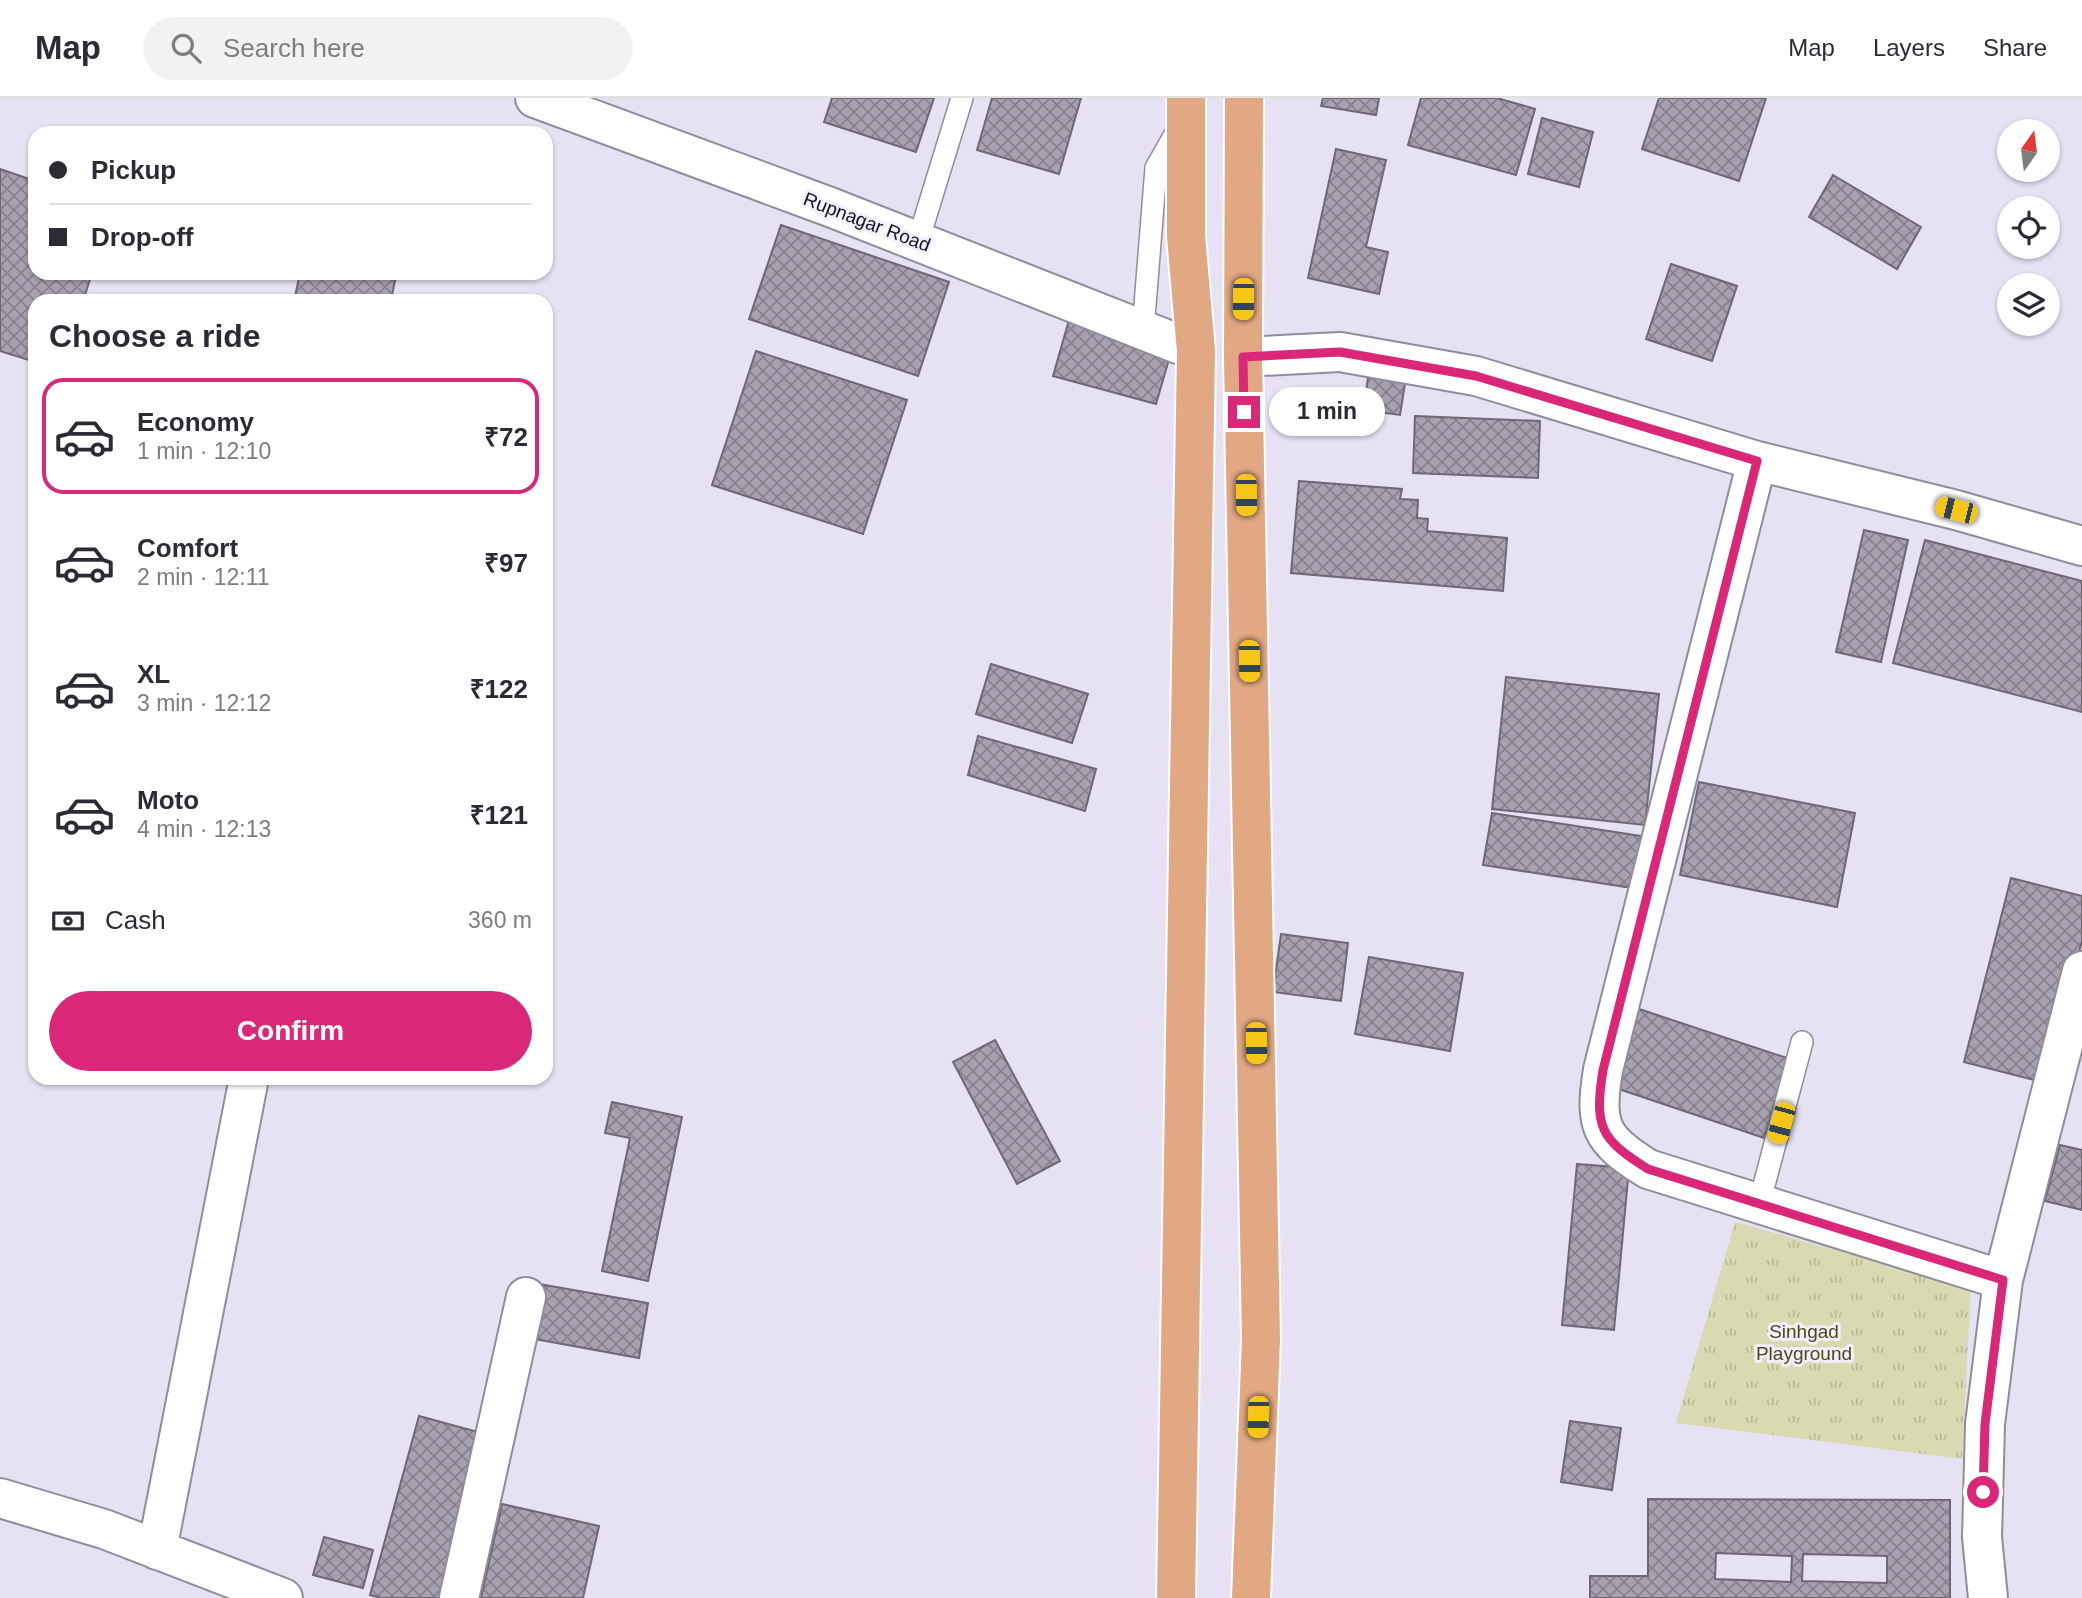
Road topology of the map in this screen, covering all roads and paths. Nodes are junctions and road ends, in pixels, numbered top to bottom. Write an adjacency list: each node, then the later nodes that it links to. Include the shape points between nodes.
1 (536, 98): 5 (street, Rupnagar Road)
2 (962, 98): 5 (lane)
3 (1244, 98): 8 (main road)
4 (1186, 107): 6 (lane, via 1156,168); 7 (main road, via 1186,236)
5 (918, 241): 6 (street, Rupnagar Road)
6 (1143, 330): 7 (street, Rupnagar Road)
7 (1196, 351): 21 (main road)
8 (1243, 357): 9 (street, via 1340,352 1476,376); 22 (main road, via 1261,1339)
9 (1757, 461): 10 (street); 14 (street, via 1598,1103 1603,1131 1620,1151 1648,1169)
10 (2082, 546)
11 (2082, 971): 15 (street)
12 (1802, 1042): 14 (lane)
13 (249, 1085): 18 (street)
14 (1759, 1204): 15 (street)
15 (2003, 1280): 23 (street, via 1985,1424 1982,1537)
16 (526, 1297): 20 (street)
17 (0, 1498): 18 (street)
18 (158, 1550): 19 (street)
19 (283, 1598)
20 (459, 1598)
21 (1176, 1598)
22 (1251, 1598)
23 (1988, 1598)

